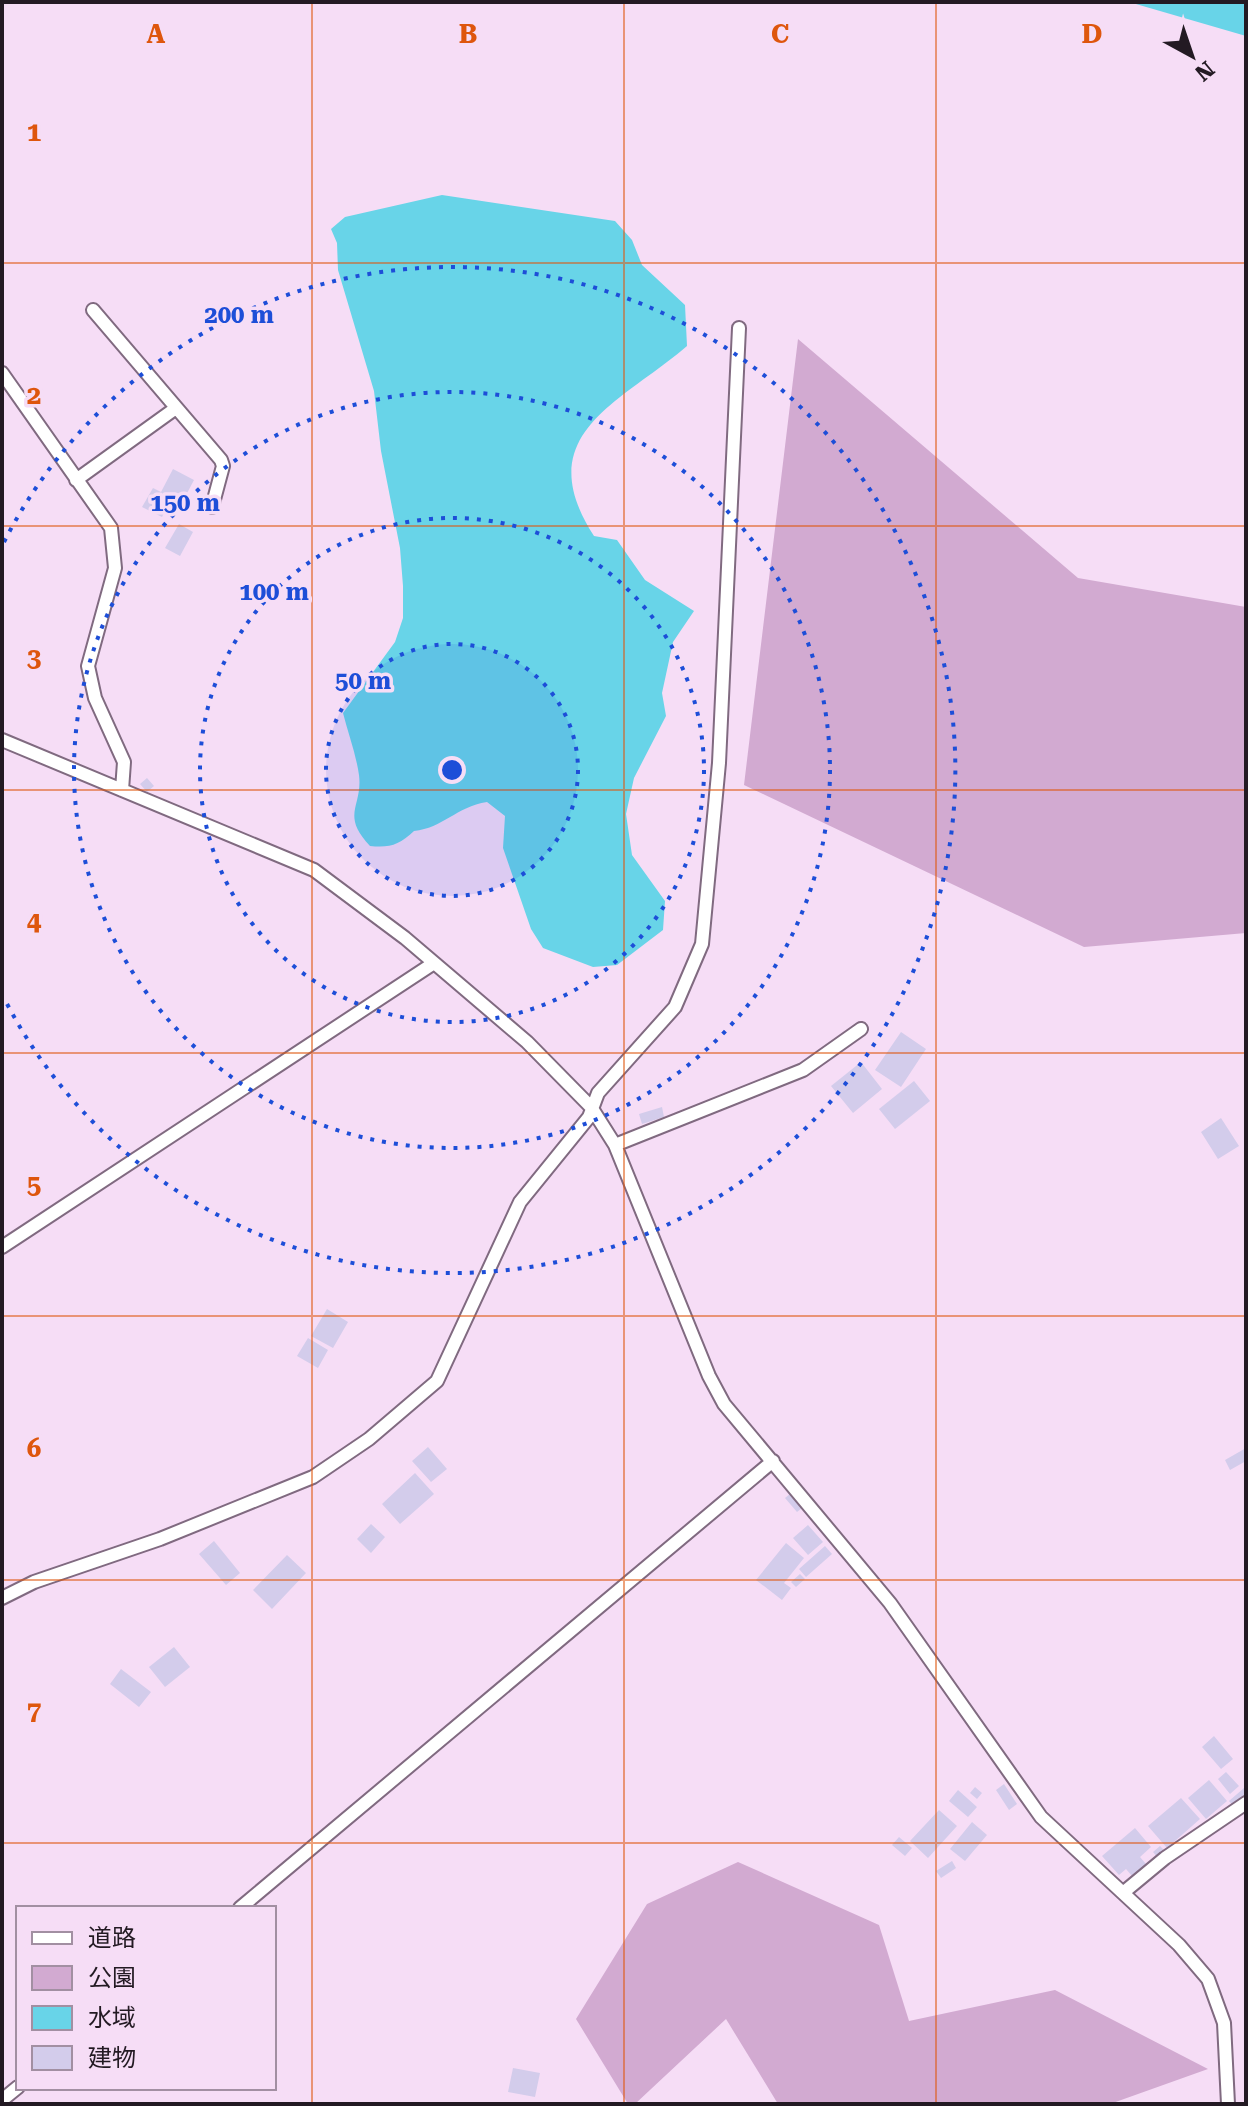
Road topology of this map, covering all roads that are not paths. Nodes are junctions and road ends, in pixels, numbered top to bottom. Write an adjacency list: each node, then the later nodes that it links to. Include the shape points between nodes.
1 (93, 310): 4 (street)
2 (739, 328): 11 (street, via 719,763 702,944 675,1007)
3 (2, 373): 5 (street)
4 (176, 408): 5 (street); 6 (street, via 223,466)
5 (76, 480): 8 (street, via 101,511 114,540 115,568 88,666 95,698 124,762)
6 (212, 507)
7 (2, 740): 8 (street)
8 (122, 790): 9 (street, via 314,870)
9 (434, 963): 11 (street, via 551,1064); 13 (street)
10 (861, 1029): 12 (street, via 803,1070)
11 (591, 1107): 12 (street); 15 (street, via 589,1117 520,1202 437,1381 421,1397 313,1477)
12 (615, 1145): 14 (street, via 715,1388)
13 (2, 1247)
14 (773, 1461): 17 (street, via 890,1603 1041,1817); 18 (street)
15 (2, 1598)
16 (1246, 1803): 17 (street)
17 (1124, 1892): 19 (street, via 1208,1979 1224,2023)
18 (242, 1906)
19 (1228, 2104)

